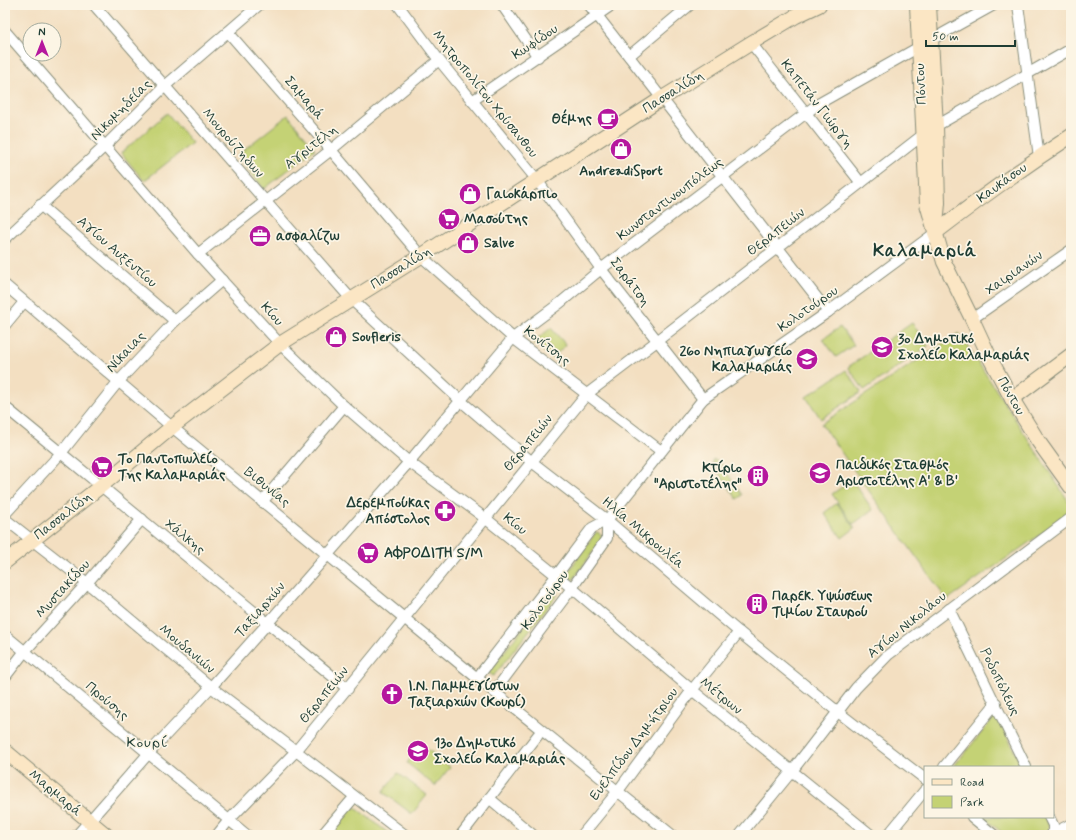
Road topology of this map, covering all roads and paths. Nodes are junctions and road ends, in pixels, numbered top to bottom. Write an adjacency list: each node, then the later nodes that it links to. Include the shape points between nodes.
1 (94, 5): 24 (street, Μουρούζηδων)
2 (258, 5): 15 (street, Νικομηδείας)
3 (398, 5): 22 (street, Μητροπολίτου Χρύσανθου)
4 (502, 5): 21 (street)
5 (589, 5): 13 (street)
6 (612, 5): 13 (street, Κωφίδου)
7 (690, 5): 20 (street)
8 (819, 5): 17 (main road, Πασσαλίδη)
9 (917, 5): 18 (main road, Πόντου)
10 (929, 5): 16 (main road, Πόντου)
11 (994, 5): 16 (street)
12 (1018, 5): 23 (street)
13 (597, 16): 20 (street); 21 (street, Κωφίδου)
14 (5, 31): 31 (street, Κίου)
15 (228, 32): 24 (street, Νικομηδείας); 32 (street, Σαμαρά)
16 (931, 40): 28 (main road, Πόντου)
17 (751, 43): 25 (main road, Πασσαλίδη); 27 (street, Καπετάν Γιώργη)
18 (919, 47): 27 (street, Κωνσταντινουπόλεως); 29 (main road, Πόντου)
19 (1071, 49): 23 (street)
20 (629, 56): 25 (street)
21 (538, 57): 26 (street, Κωφίδου)
22 (439, 60): 26 (street, Μητροπολίτου Χρύσανθου); 32 (street, Αγριτέλη)
23 (1028, 72): 28 (street); 33 (street)
24 (165, 86): 31 (street, Νικομηδείας); 37 (street, Μουρούζηδων)
25 (661, 99): 34 (street); 35 (main road, Πασσαλίδη)
26 (472, 101): 35 (street, Μητροπολίτου Χρύσανθου)
27 (806, 113): 34 (street, Κωνσταντινουπόλεως); 36 (street, Καπετάν Γιώργη)
28 (936, 126): 39 (main road, Πόντου, via 938,203)
29 (924, 134): 36 (street, Θεραπειών); 39 (main road, Πόντου, via 927,204)
30 (1071, 136): 33 (main road, Καυκάσου)
31 (105, 146): 38 (street, Νικομηδείας); 43 (street, Κίου)
32 (331, 150): 37 (street, Αγριτέλη); 44 (street, Σαμαρά)
33 (1039, 157): 39 (main road, Καυκάσου)
34 (722, 177): 41 (street); 45 (street, Κωνσταντινουπόλεως)
35 (537, 180): 44 (main road, Πασσαλίδη); 45 (street, Σαράτση)
36 (861, 183): 41 (street, Θεραπειών)
37 (265, 201): 43 (street, Αγριτέλη); 48 (street, Μουρούζηδων)
38 (40, 205): 40 (street, Νικομηδείας); 52 (street, Αγίου Αυξεντίου)
39 (935, 233): 50 (street, Κολοτούρου); 51 (main road, Πόντου, via 944,262)
40 (5, 239)
41 (778, 248): 50 (street); 55 (street, Θεραπειών)
42 (1071, 250): 51 (street, Χαιριανών)
43 (198, 254): 46 (street, Κίου)
44 (421, 256): 48 (main road, Πασσαλίδη); 54 (street, Κονίτσης)
45 (601, 269): 54 (street, Κωνσταντινουπόλεως); 55 (street, Σαράτση)
46 (222, 280): 52 (street, Νίκαιας); 56 (street, Κίου)
47 (5, 285): 49 (street, Βιθυνίας)
48 (351, 300): 56 (main road, Πασσαλίδη); 62 (street, Ηλία Μικρουλέα)
49 (24, 302): 53 (street); 58 (street, Βιθυνίας)
50 (828, 312): 60 (street, Κολοτούρου)
51 (972, 319): 61 (main road, Πόντου)
52 (175, 321): 58 (street, Νίκαιας)
53 (5, 325)
54 (513, 338): 59 (street, Κονίτσης); 62 (street, Κωνσταντινουπόλεως)
55 (657, 341): 59 (street, Θεραπειών); 60 (street, Σαράτση)
56 (280, 344): 63 (street, Κίου); 65 (main road, Πασσαλίδη)
57 (1071, 355): 61 (main road)
58 (118, 382): 65 (street, Βιθυνίας); 67 (street, Νίκαιας)
59 (586, 394): 66 (street, Κονίτσης); 69 (street, Θεραπειών)
60 (702, 400): 66 (street, Κολοτούρου)
61 (1012, 400): 71 (main road, Πόντου)
62 (461, 401): 68 (street, Ταξιαρχών); 69 (street, Ηλία Μικρουλέα)
63 (344, 406): 68 (street, Κίου); 72 (street)
64 (5, 407): 67 (street, Χάλκης)
65 (172, 427): 70 (main road, Πασσαλίδη); 72 (street, Βιθυνίας)
66 (661, 451): 78 (street, Κολοτούρου)
67 (61, 453): 70 (street, Χάλκης); 73 (street, Νίκαιας)
68 (409, 462): 74 (street, Κίου); 80 (street, Ταξιαρχών)
69 (532, 462): 74 (street, Θεραπειών); 78 (street, Ηλία Μικρουλέα)
70 (101, 486): 77 (street, Χάλκης); 79 (main road, Πασσαλίδη)
71 (1071, 487)
72 (262, 502): 80 (street, Βιθυνίας)
73 (5, 514)
74 (485, 518): 82 (street, Κίου); 86 (street, Θεραπειών)
75 (1071, 518): 85 (street, Αγίου Νικολάου)
76 (5, 519): 79 (street, Μουδανιών)
77 (142, 519): 83 (street, Μυστακίδου); 87 (street, Χάλκης)
78 (607, 520): 82 (street, Κολοτούρου, via 592,528); 84 (street, Κολοτούρου, via 607,538); 88 (street, Ηλία Μικρουλέα)
79 (32, 540): 81 (main road, Πασσαλίδη); 83 (street, Μουδανιών)
80 (328, 555): 86 (street, Βιθυνίας); 87 (street, Ταξιαρχών)
81 (5, 562)
82 (556, 576): 84 (street, Μέτρων); 92 (street, Κολοτούρου)
83 (87, 583): 90 (street, Μυστακίδου); 93 (street, Μουδανιών)
84 (572, 588): 95 (street, Μέτρων); 96 (street, Κολοτούρου)
85 (949, 609): 97 (street, Ροδοπόλεως); 98 (street, Αγίου Νικολάου, via 888,655 856,688)
86 (404, 618): 92 (street, Βιθυνίας); 94 (street, Θεραπειών)
87 (268, 623): 93 (street, Ταξιαρχών); 94 (street, Χάλκης)
88 (739, 632): 95 (street, Ευελπίδου Δημήτριου); 98 (street, Ηλία Μικρουλέα)
89 (5, 635): 90 (street, Προύσης)
90 (25, 651): 91 (street, Μυστακίδου); 102 (street, Προύσης)
91 (5, 677)
92 (476, 678): 96 (street, Βιθυνίας)
93 (211, 687): 101 (street, Μουδανιών); 102 (street, Ταξιαρχών)
94 (348, 689): 101 (street, Θεραπειών)
95 (692, 690): 105 (street, Μέτρων); 108 (street, Ευελπίδου Δημήτριου)
96 (494, 692): 108 (street, Βιθυνίας)
97 (996, 703): 103 (street); 104 (street, Ροδοπόλεως)
98 (838, 712): 105 (street, Αγίου Νικολάου); 106 (street, Ηλία Μικρουλέα)
99 (538, 735): 110 (street)
100 (5, 751): 114 (main road, Μαρμαρά)
101 (296, 751): 109 (street, Μουδανιών); 113 (street, Θεραπειών)
102 (148, 753): 113 (street, Προύσης); 114 (street, Ταξιαρχών)
103 (945, 766)
104 (1026, 766)
105 (792, 771): 127 (street, Αγίου Νικολάου); 128 (street, Μέτρων)
106 (924, 778)
107 (924, 791): 129 (street)
108 (618, 792): 125 (street, Ευελπίδου Δημήτριου); 126 (street, Βιθυνίας)
109 (353, 798): 121 (street); 122 (street, Μουδανιών)
110 (489, 798): 123 (street); 124 (street)
111 (973, 818): 130 (street)
112 (1050, 818): 116 (street, via 1053,825)
113 (229, 820): 119 (street, Θεραπειών); 120 (street, Προύσης)
114 (89, 821): 117 (street, Ταξιαρχών); 118 (main road, Μαρμαρά)
115 (1071, 824): 116 (street)
116 (1052, 834)
117 (77, 835)
118 (106, 835)
119 (217, 835)
120 (247, 835)
121 (322, 835)
122 (405, 835)
123 (461, 835)
124 (533, 835)
125 (582, 835)
126 (672, 835)
127 (740, 835)
128 (871, 835)
129 (888, 835)
130 (994, 835)

